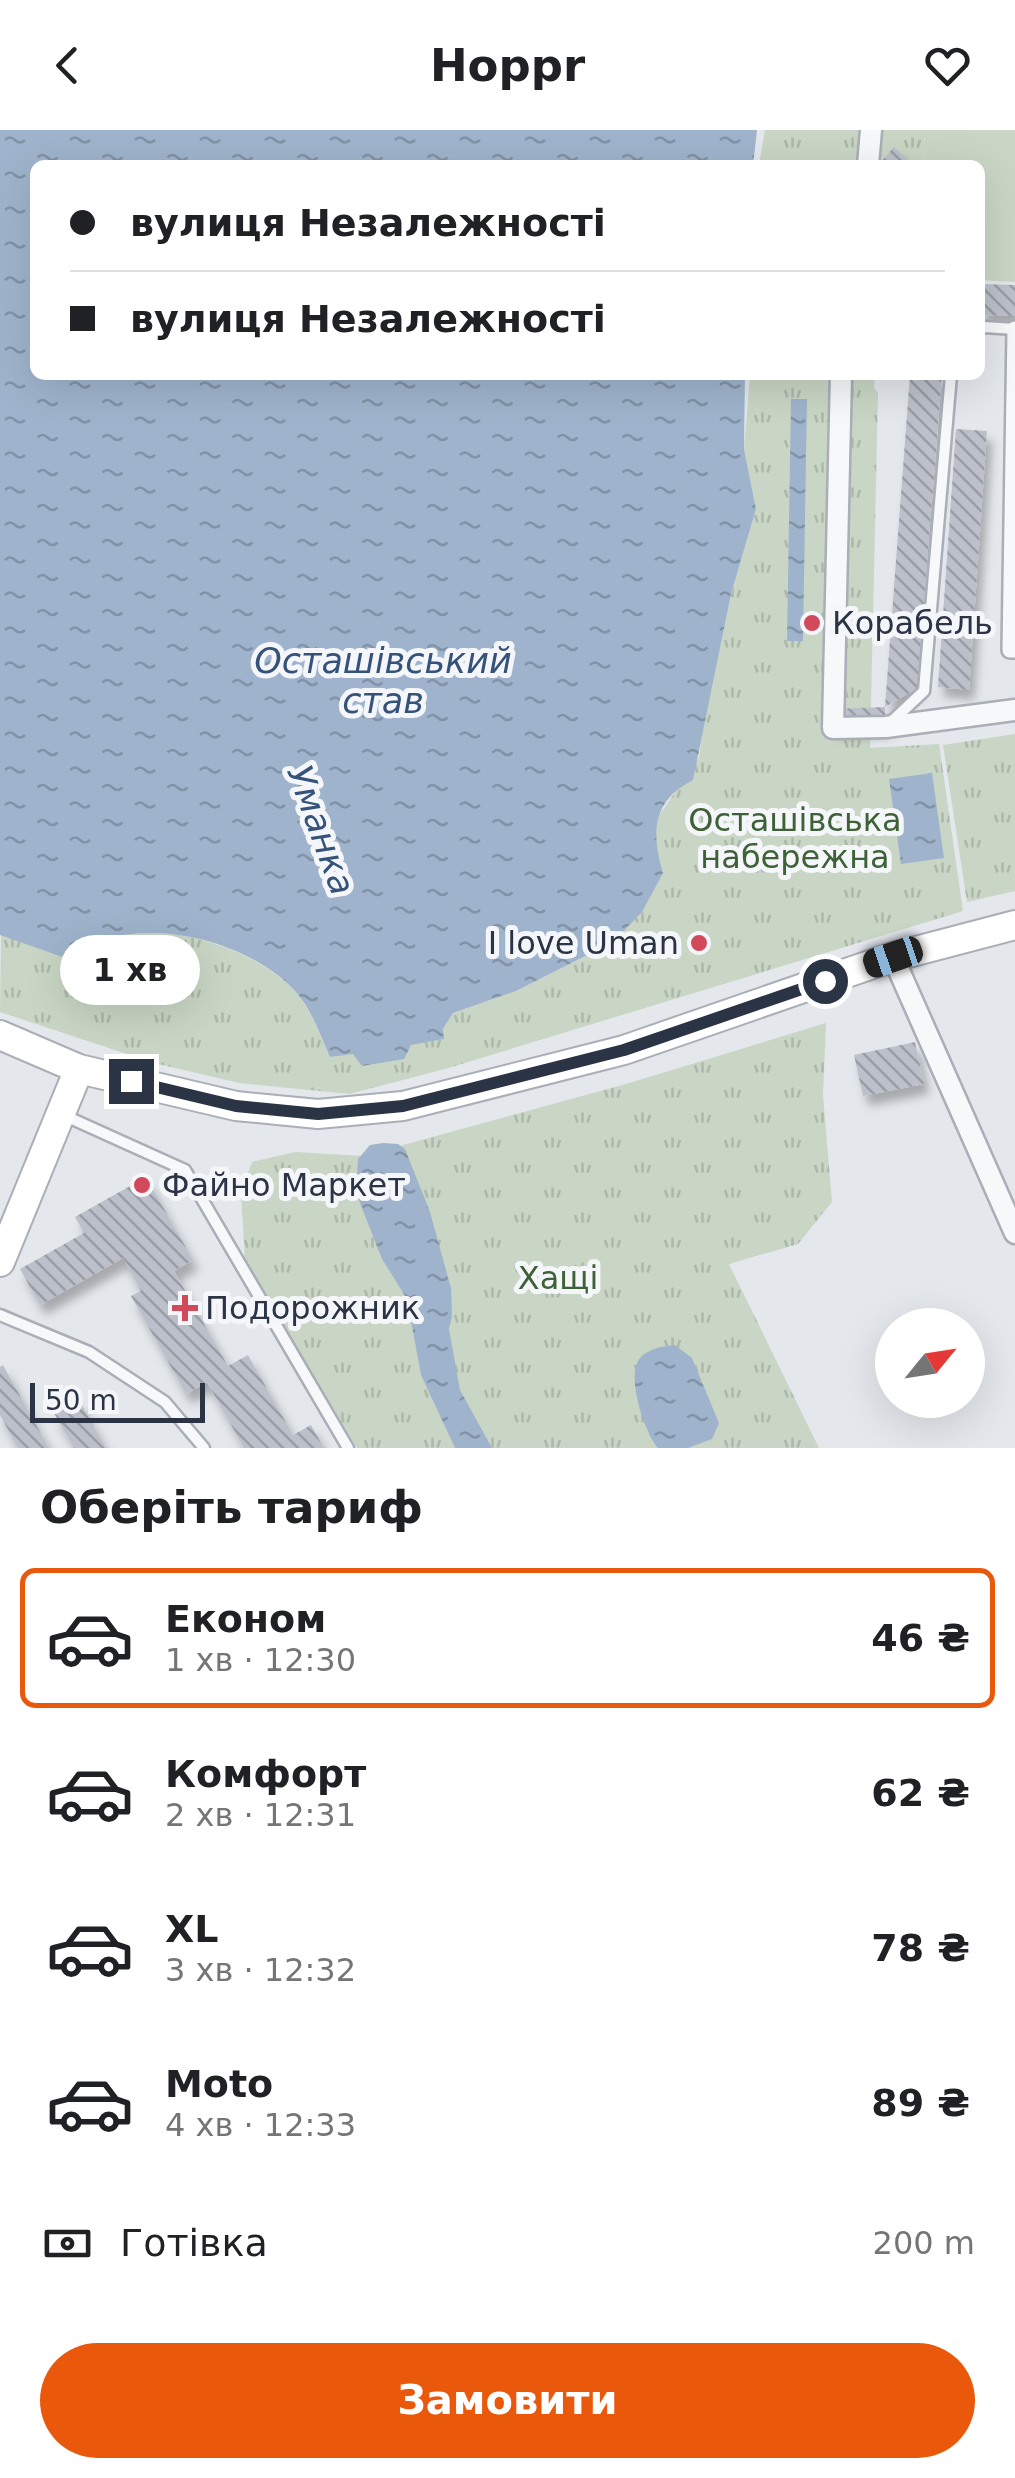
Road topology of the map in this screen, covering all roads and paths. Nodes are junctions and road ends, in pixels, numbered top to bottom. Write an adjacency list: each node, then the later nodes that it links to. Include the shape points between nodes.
1 (871, 130): 2 (street)
2 (868, 160)
3 (985, 326): 4 (lane)
4 (1015, 329): 7 (street)
5 (842, 380): 9 (street, via 833,728)
6 (951, 380): 9 (lane, via 924,691)
7 (1015, 650)
8 (1015, 710): 9 (street)
9 (886, 726)
10 (1015, 925): 11 (main road)
11 (893, 957): 13 (main road, via 624,1050 403,1106 318,1114 236,1106); 15 (street)
12 (0, 1034): 13 (main road)
13 (79, 1069): 14 (main road)
14 (60, 1114): 16 (main road); 19 (lane, via 185,1170)
15 (1015, 1232)
16 (0, 1262)
17 (0, 1315): 18 (lane, via 120,1372 165,1402)
18 (204, 1448)
19 (348, 1448)

